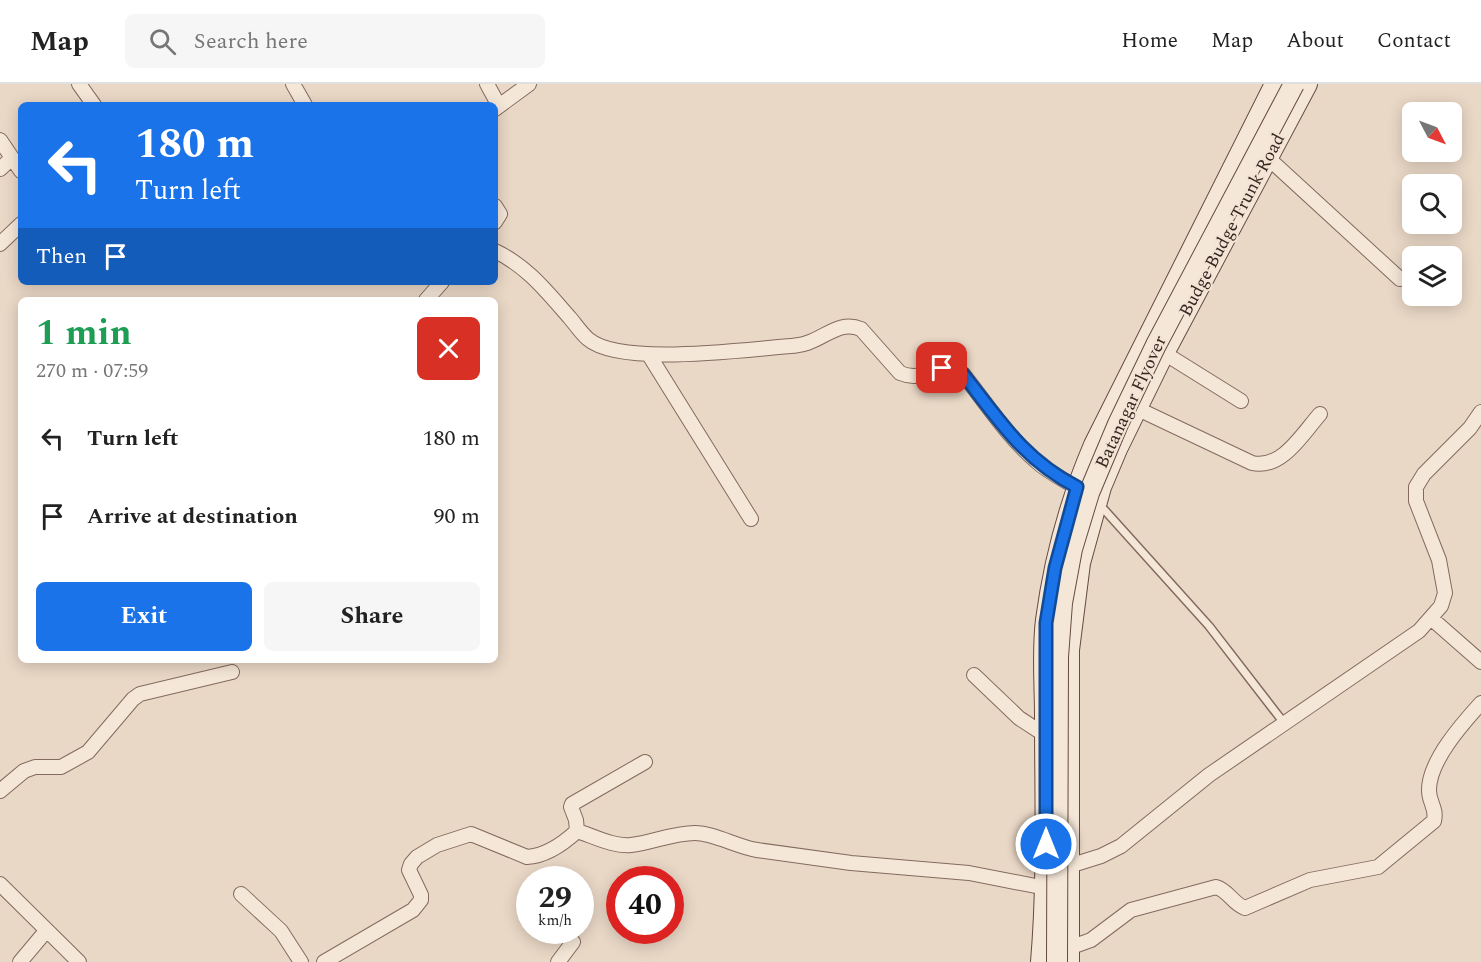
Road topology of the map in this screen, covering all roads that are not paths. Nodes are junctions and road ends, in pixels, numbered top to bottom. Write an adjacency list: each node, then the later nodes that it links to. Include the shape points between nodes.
1 (79, 84): 8 (street)
2 (293, 84): 9 (street)
3 (487, 84): 10 (street)
4 (529, 84): 11 (street)
5 (1275, 84): 29 (street, Budge Budge Trunk Road, via 1094,445)
6 (1294, 84): 48 (street, Batanagar Flyover, bridge, via 1118,423 1089,493 1072,549 1058,657)
7 (1307, 84): 14 (street, Budge Budge Trunk Road)
8 (92, 102)
9 (303, 102)
10 (495, 102)
11 (498, 106)
12 (0, 140): 13 (street)
13 (12, 158): 15 (street); 16 (street)
14 (1268, 158): 20 (street); 23 (street, Budge Budge Trunk Road)
15 (18, 167)
16 (0, 169)
17 (18, 227): 18 (street)
18 (0, 244)
19 (498, 253): 24 (street, via 541,284 594,343 615,351)
20 (1400, 279)
21 (439, 285): 22 (street)
22 (429, 297)
23 (1164, 353): 25 (street); 26 (street, Budge Budge Trunk Road)
24 (649, 355): 29 (street, via 806,344 840,327 852,326 861,329 900,373 909,377 942,368 954,368 963,374 1035,461); 31 (street)
25 (1240, 401)
26 (1138, 409): 28 (street, via 1262,465 1281,457); 30 (street, Budge Budge Trunk Road, via 1117,449)
27 (1481, 412): 32 (street, via 1416,487 1416,501 1438,560 1445,593)
28 (1320, 414)
29 (1077, 487): 30 (street); 38 (street, Budge Budge Trunk Road, via 1055,568 1046,623)
30 (1097, 502): 37 (lane, via 1209,626); 42 (street, Budge Budge Trunk Road, via 1080,563 1070,650)
31 (751, 519)
32 (1432, 619): 33 (street); 37 (street)
33 (1481, 662)
34 (232, 672): 40 (street, via 140,694 87,752 61,766 24,771)
35 (974, 675): 38 (street, via 1019,718)
36 (1481, 703): 48 (street, via 1462,723 1432,771 1429,789 1436,812 1434,821 1378,867 1310,880 1245,908 1216,888 1131,910)
37 (1284, 723): 42 (street, via 1121,846)
38 (1045, 735): 44 (street, Budge Budge Trunk Road)
39 (645, 762): 41 (street, via 572,804)
40 (0, 791)
41 (577, 831): 44 (street, via 622,845 698,833 743,848 851,863 958,871); 52 (street, via 536,857 517,854 471,834 437,845 417,857 409,870 421,896 419,905)
42 (1069, 866): 48 (street, Budge Budge Trunk Road)
43 (0, 885): 46 (street)
44 (1046, 888): 54 (street, Budge Budge Trunk Road)
45 (242, 894): 51 (street, via 281,931)
46 (46, 931): 49 (street); 50 (street)
47 (572, 944): 53 (street)
48 (1065, 957)
49 (20, 962)
50 (79, 962)
51 (301, 962)
52 (324, 962)
53 (558, 962)
54 (1041, 962)

